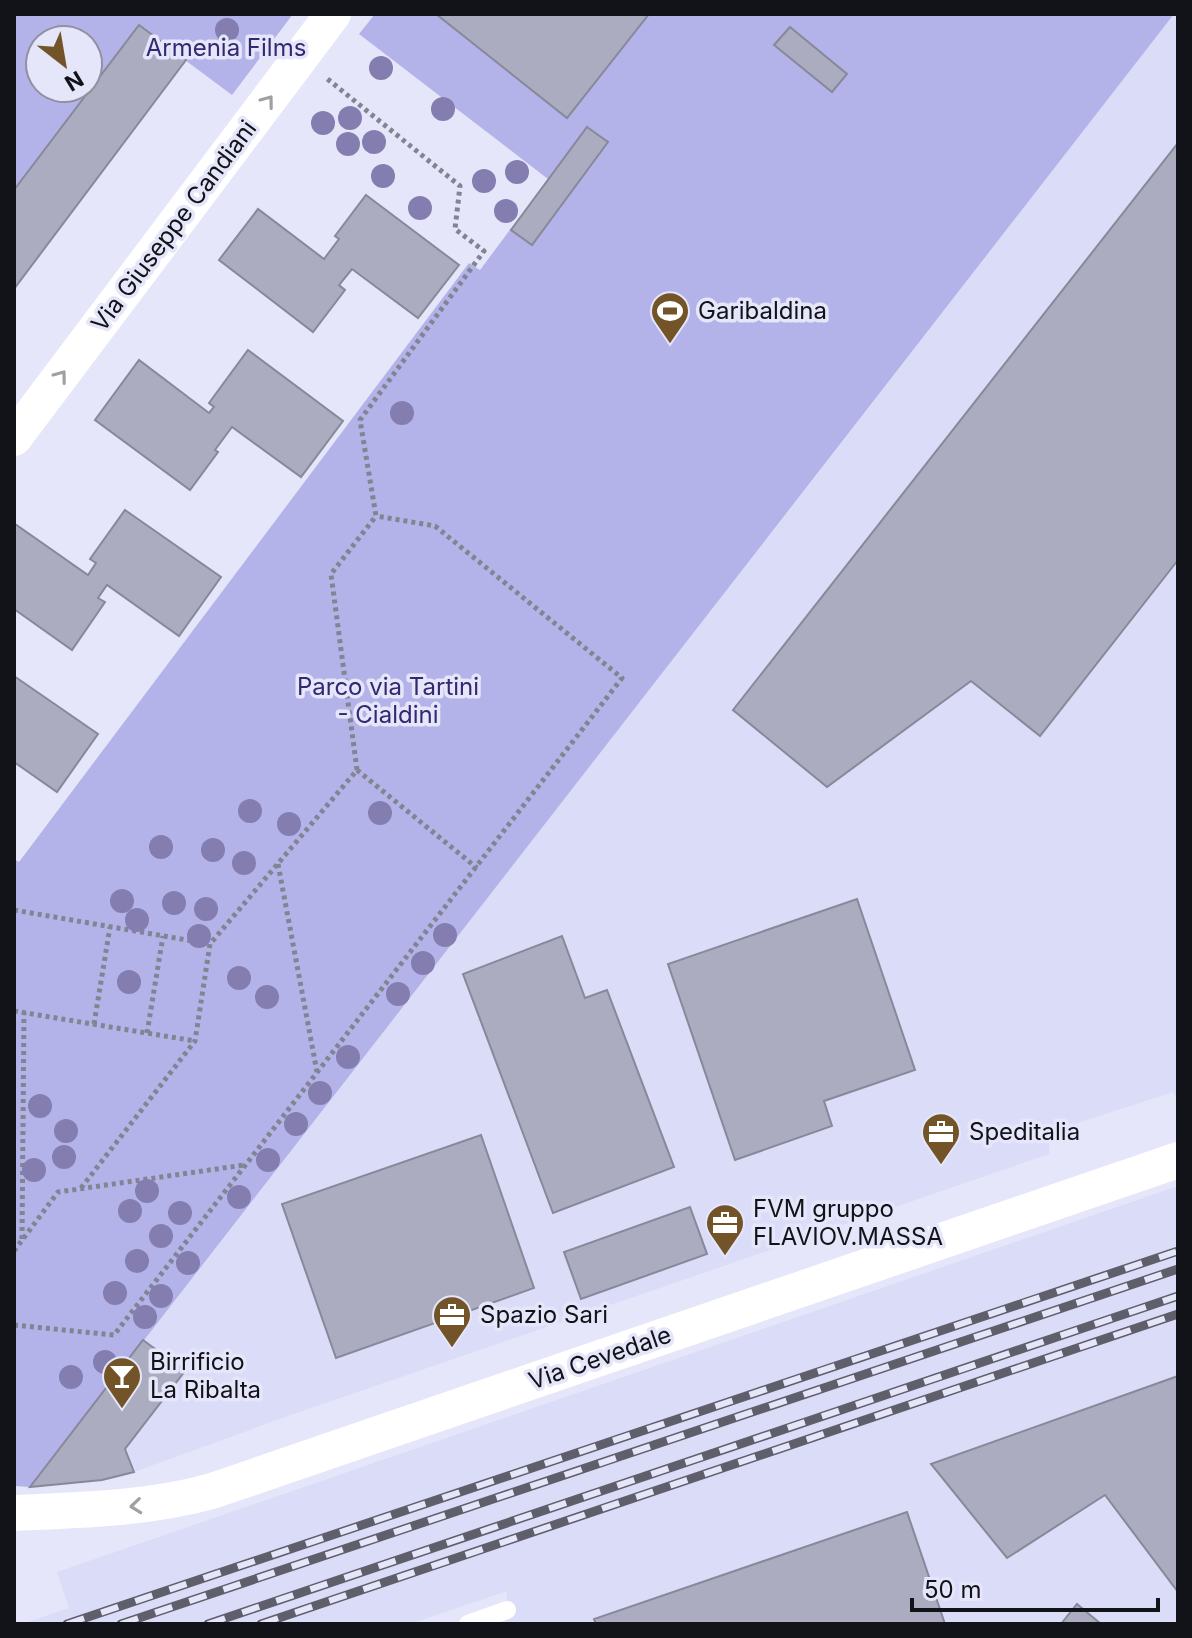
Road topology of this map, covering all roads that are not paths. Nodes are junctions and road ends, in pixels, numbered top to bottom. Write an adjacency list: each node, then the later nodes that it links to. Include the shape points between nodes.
1 (333, 14): 2 (street, Via Giuseppe Candiani, one-way to 1)
2 (14, 438)
3 (1178, 1160): 4 (street, Via Cevedale, one-way to 4, via 212,1491 150,1505)
4 (14, 1513)
5 (507, 1610): 6 (lane)
6 (468, 1624)

